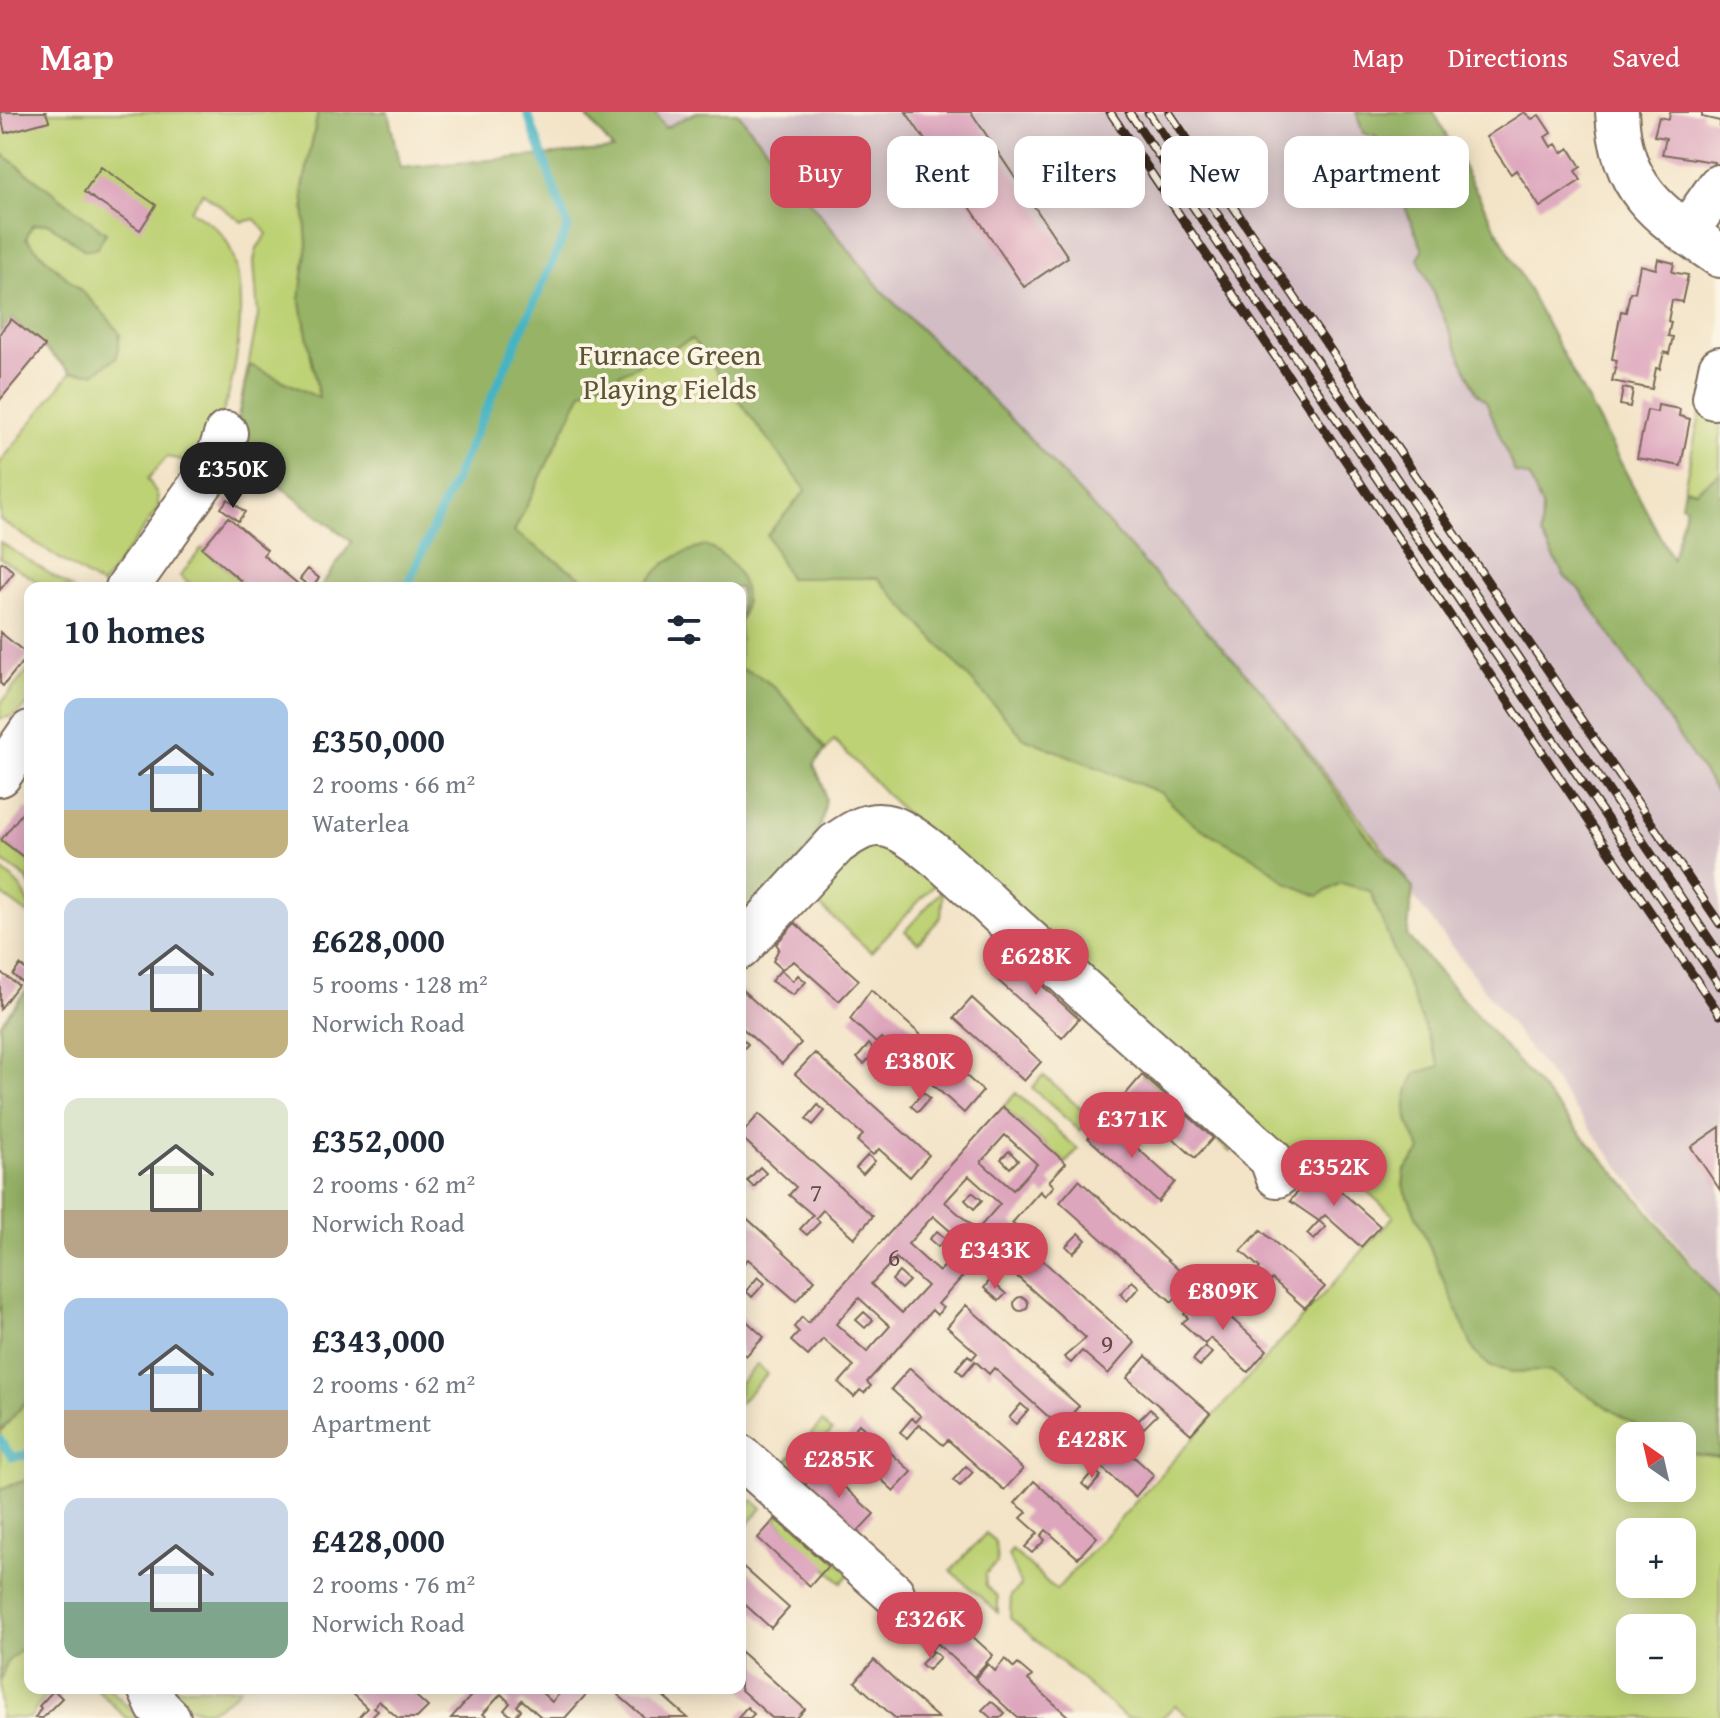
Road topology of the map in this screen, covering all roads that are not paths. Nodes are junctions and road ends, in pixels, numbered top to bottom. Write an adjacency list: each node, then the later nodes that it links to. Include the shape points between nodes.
1 (1617, 112): 3 (street, via 1630,174 1659,213)
2 (1719, 186): 3 (street)
3 (1703, 245)
4 (226, 433): 5 (street, via 216,463 178,485)
5 (130, 582)
6 (746, 942): 7 (street, via 836,844 873,824 892,827 977,893 1260,1148)
7 (1277, 1176)
8 (746, 1461): 9 (street)
9 (893, 1593)
10 (152, 1694): 11 (street)
11 (169, 1718)

